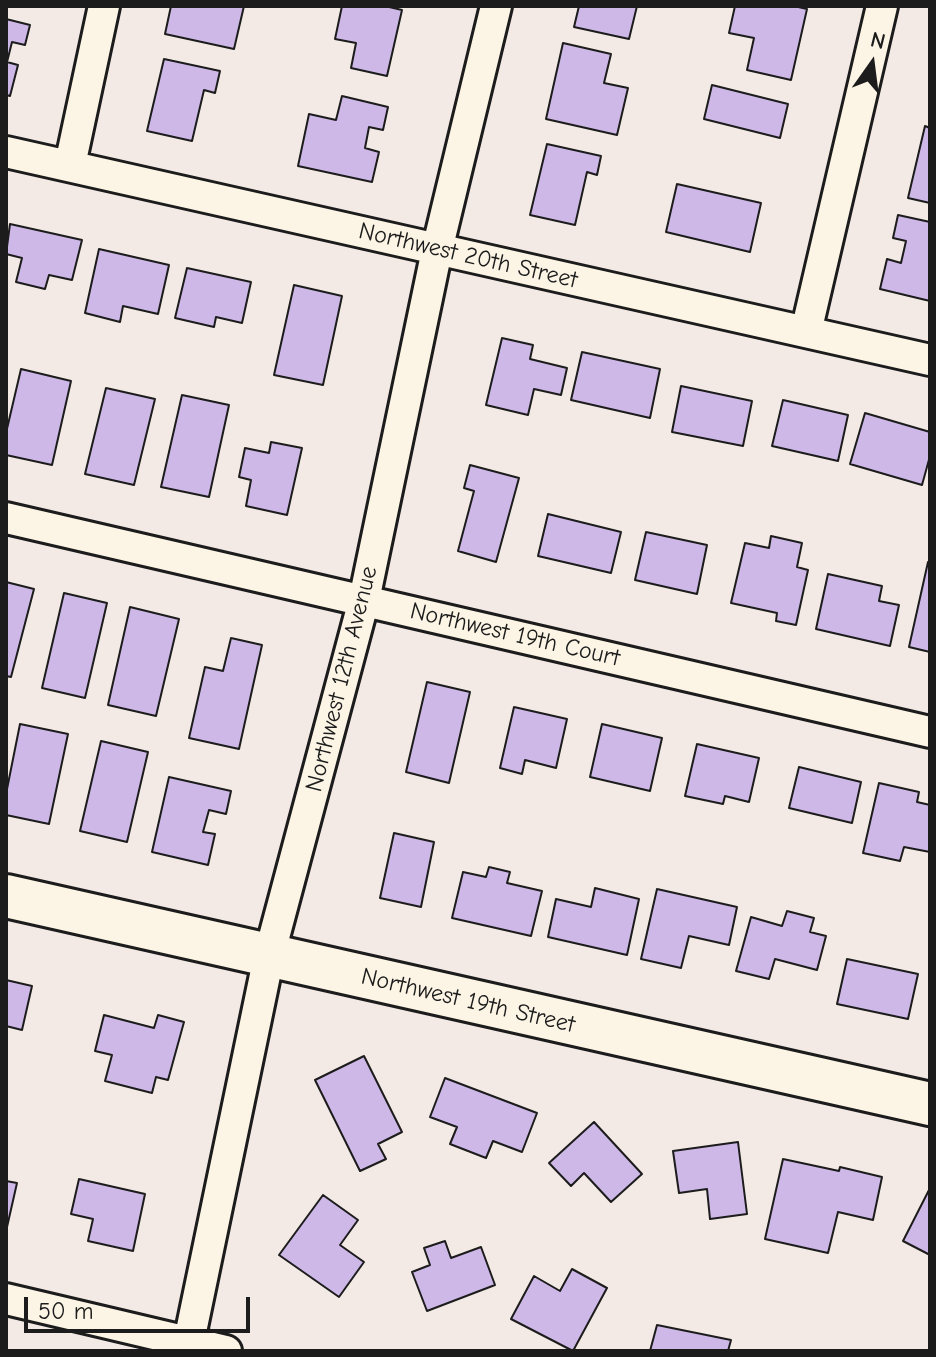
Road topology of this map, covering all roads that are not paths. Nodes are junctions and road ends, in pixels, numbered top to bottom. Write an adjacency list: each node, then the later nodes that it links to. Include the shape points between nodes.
1 (104, 6): 5 (street)
2 (496, 6): 6 (street, Northwest 12th Avenue)
3 (882, 6): 7 (street)
4 (6, 152): 5 (street, Northwest 20th Street)
5 (70, 165): 6 (street, Northwest 20th Street)
6 (437, 250): 7 (street, Northwest 20th Street); 10 (street, Northwest 12th Avenue)
7 (806, 332): 8 (street, Northwest 20th Street)
8 (930, 360)
9 (6, 518): 10 (street, Northwest 19th Court)
10 (364, 600): 11 (street, Northwest 19th Court); 13 (street, Northwest 12th Avenue)
11 (930, 732)
12 (6, 896): 13 (street, Northwest 19th Street)
13 (269, 956): 14 (street, Northwest 19th Street); 16 (street, Northwest 12th Avenue)
14 (930, 1104)
15 (6, 1299): 16 (street)
16 (188, 1347): 17 (street)
17 (226, 1351)

